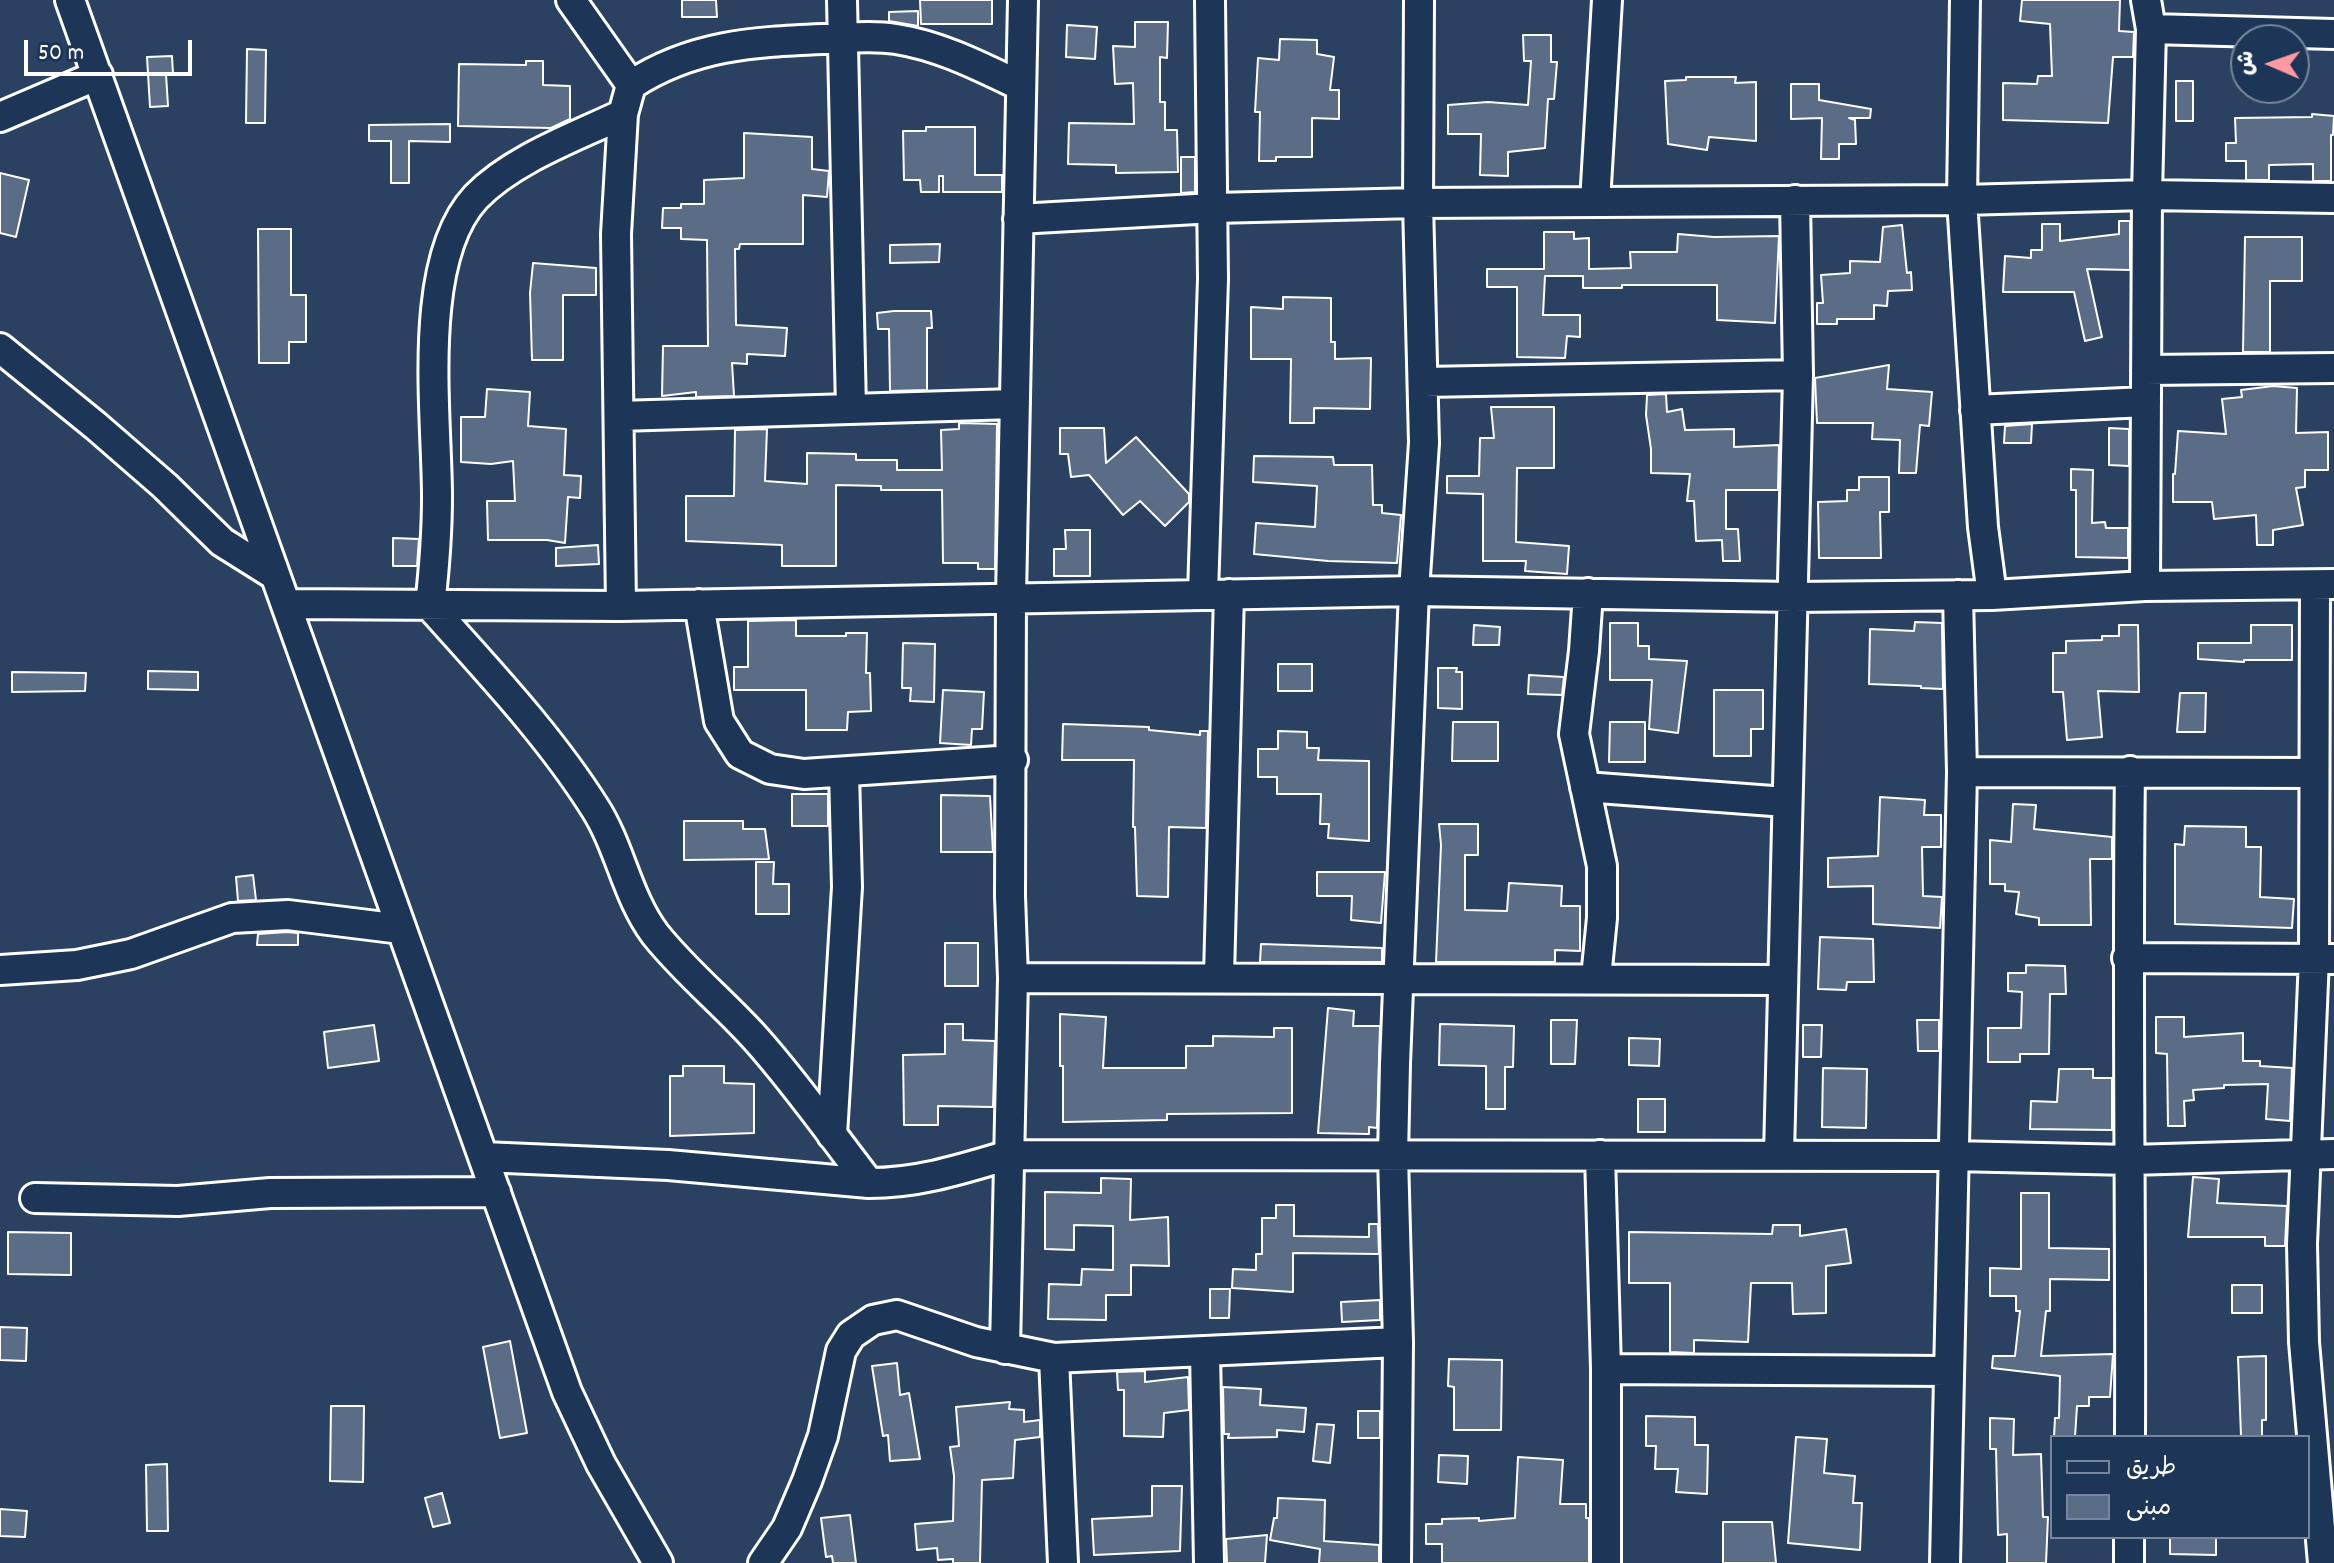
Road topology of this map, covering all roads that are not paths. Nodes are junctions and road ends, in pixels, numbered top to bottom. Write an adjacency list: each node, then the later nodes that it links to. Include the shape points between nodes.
1 (70, 0): 13 (street)
2 (571, 0): 14 (street)
3 (842, 0): 12 (street)
4 (1023, 0): 15 (street)
5 (1210, 0): 24 (street)
6 (1419, 0): 23 (street)
7 (1607, 0): 22 (street)
8 (1965, 0): 21 (street)
9 (2146, 0): 10 (street)
10 (2151, 29): 11 (street); 18 (street)
11 (2334, 34)
12 (841, 38): 14 (street, via 748,42 679,59); 15 (street, via 895,38 953,54); 33 (street)
13 (98, 75): 17 (street); 36 (street)
14 (631, 85): 16 (street)
15 (1021, 86): 25 (street)
16 (623, 114): 35 (street, via 616,234); 48 (street, via 505,172 475,198 453,232 434,313 437,497)
17 (0, 117)
18 (2147, 195): 19 (street); 21 (street); 28 (street)
19 (2334, 198)
20 (1795, 200): 21 (street); 22 (street); 29 (street)
21 (1962, 200): 34 (street)
22 (1595, 202): 23 (street)
23 (1418, 203): 24 (street); 30 (street)
24 (1214, 208): 25 (street); 41 (street)
25 (1018, 219): 32 (street)
26 (0, 348): 36 (street, via 165,486 222,542)
27 (2334, 368): 28 (street)
28 (2146, 370): 31 (street)
29 (1798, 375): 30 (street); 45 (street)
30 (1424, 382): 39 (street)
31 (2146, 402): 34 (street); 38 (street)
32 (1015, 404): 33 (street); 44 (street)
33 (851, 409): 35 (street)
34 (1975, 410): 43 (street)
35 (619, 416): 49 (street)
36 (273, 574): 46 (street)
37 (2325, 585): 38 (street); 54 (street)
38 (2145, 586): 43 (street)
39 (1414, 591): 40 (street); 41 (street); 63 (street)
40 (1588, 593): 45 (street); 55 (street, via 1574,734)
41 (1216, 594): 44 (street); 61 (street)
42 (1958, 595): 43 (street); 45 (street); 53 (street)
43 (1992, 595)
44 (1011, 597): 47 (street); 50 (street)
45 (1793, 597): 56 (street)
46 (287, 604): 48 (street); 57 (street)
47 (699, 604): 49 (street); 52 (street, via 719,721 740,754 770,769)
48 (430, 606): 49 (street); 66 (street, via 566,765 598,812 654,932 756,1039)
49 (621, 606)
50 (1013, 760): 52 (street); 62 (street)
51 (2130, 771): 53 (street); 54 (street); 58 (street)
52 (844, 772): 66 (street, via 847,887)
53 (1962, 772): 72 (street)
54 (2314, 773): 59 (street)
55 (1585, 787): 56 (street); 64 (street, via 1602,866)
56 (1786, 802): 65 (street)
57 (401, 929): 60 (street, via 288,915 232,918 131,954 77,965); 73 (street)
58 (2127, 958): 59 (street); 74 (street)
59 (2324, 958): 67 (street)
60 (0, 970)
61 (1219, 976): 62 (street); 63 (street)
62 (1013, 978): 68 (street)
63 (1399, 978): 64 (street); 71 (street)
64 (1596, 978): 65 (street)
65 (1781, 980): 70 (street)
66 (832, 1135): 75 (street)
67 (2320, 1154): 74 (street); 94 (street, via 2302,1244 2304,1342)
68 (1009, 1155): 71 (street); 75 (street, via 935,1177); 79 (street)
69 (1600, 1155): 70 (street); 71 (street); 82 (street)
70 (1779, 1155): 72 (street)
71 (1393, 1156): 78 (street)
72 (1953, 1156): 74 (street); 83 (street)
73 (483, 1157): 75 (street, via 570,1158); 76 (street)
74 (2131, 1160): 84 (street)
75 (869, 1183)
76 (496, 1192): 77 (street, via 270,1193 178,1201); 86 (street, via 567,1392)
77 (35, 1198)
78 (1398, 1342): 80 (street); 90 (street)
79 (1005, 1349): 81 (street); 87 (street, via 897,1315 873,1320 851,1335 841,1351 823,1436 807,1481 787,1528)
80 (1205, 1351): 81 (street); 89 (street)
81 (1054, 1358): 88 (street)
82 (1606, 1369): 83 (street); 91 (street)
83 (1949, 1371): 92 (street)
84 (2130, 1435)
85 (2129, 1539): 93 (street)
86 (658, 1563)
87 (763, 1563)
88 (1063, 1563)
89 (1209, 1563)
90 (1396, 1563)
91 (1606, 1563)
92 (1945, 1563)
93 (2129, 1563)
94 (2323, 1563)

